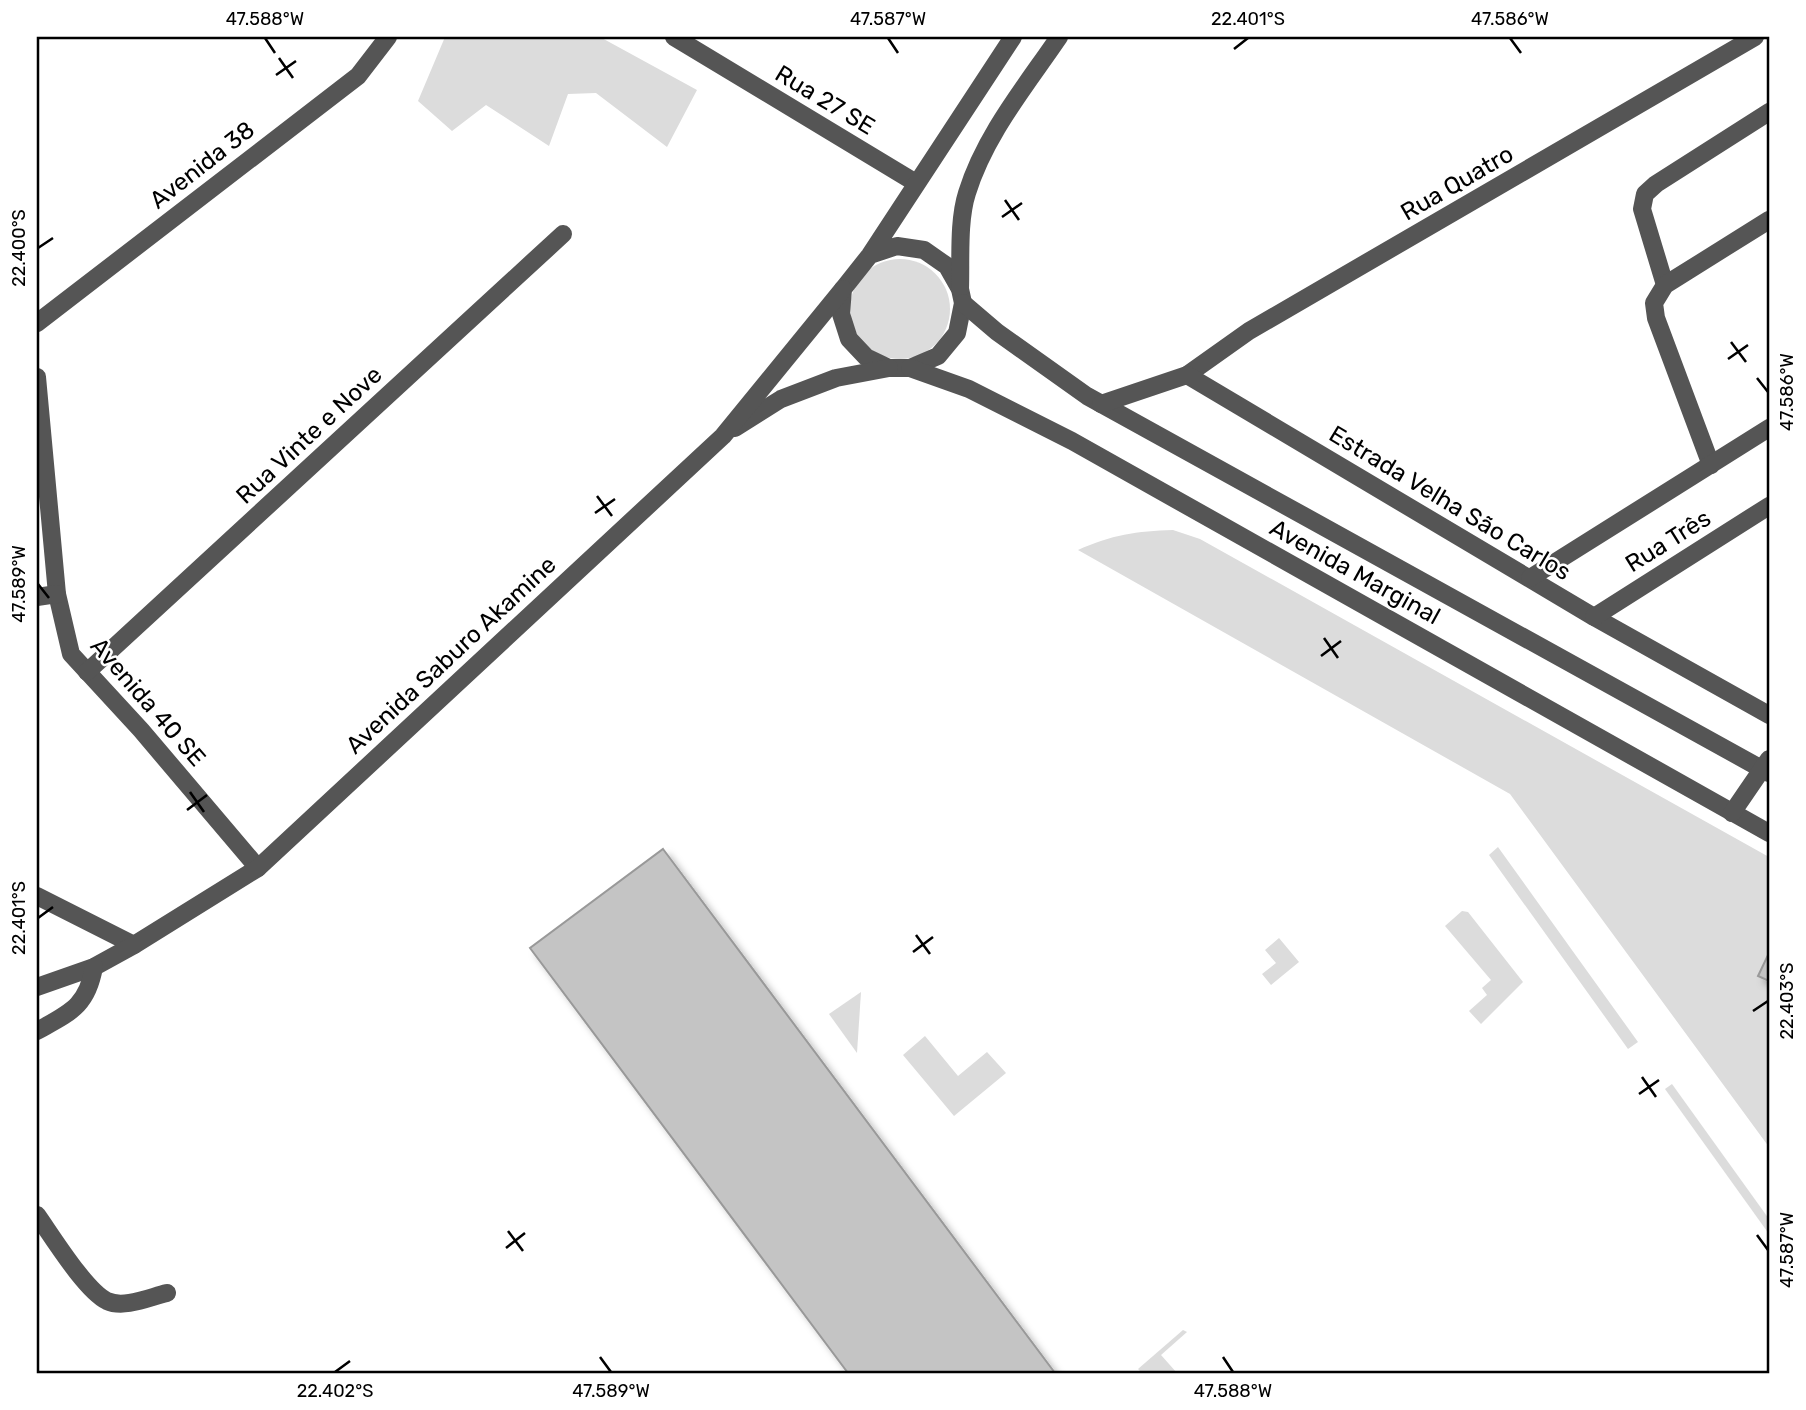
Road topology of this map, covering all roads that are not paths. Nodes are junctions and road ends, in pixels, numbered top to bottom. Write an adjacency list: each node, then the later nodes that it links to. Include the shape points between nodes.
1 (388, 37): 14 (street, Avenida 38, via 358,76)
2 (674, 37): 7 (street, Rua 27 SE)
3 (1013, 37): 7 (street)
4 (1059, 37): 13 (street, via 987,142 966,195)
5 (1755, 37): 17 (street, Rua Quatro, via 1249,331)
6 (1769, 112): 11 (street, via 1645,194 1642,209)
7 (916, 183): 10 (street)
8 (1769, 220): 11 (street)
9 (563, 234): 28 (street, Rua Vinte e Nove)
10 (870, 255): 12 (street); 13 (street, via 897,246 924,250 947,266)
11 (1665, 285): 22 (street, via 1654,303 1656,318)
12 (843, 289): 15 (street, via 841,314 849,339 866,357); 21 (street, Avenida Saburo Akamine)
13 (962, 296): 16 (street, via 957,333 938,356); 19 (street, Avenida Marginal, via 997,332)
14 (37, 323)
15 (890, 368): 16 (street); 21 (street, via 836,379 780,398)
16 (910, 368): 31 (street, Avenida Marginal, via 969,389 1072,441)
17 (1187, 375): 19 (street); 24 (street, Estrada Velha São Carlos)
18 (37, 377): 25 (street, Avenida 40 SE)
19 (1101, 404): 30 (street, Avenida Marginal)
20 (1769, 428): 22 (street)
21 (723, 436): 33 (street, Avenida Saburo Akamine)
22 (1711, 465): 24 (street)
23 (1769, 506): 27 (street, Rua Três)
24 (1530, 578): 27 (street, Estrada Velha São Carlos)
25 (57, 594): 26 (street); 28 (street, Avenida 40 SE, via 71,654)
26 (37, 597)
27 (1594, 617): 29 (street, Estrada Velha São Carlos)
28 (87, 672): 33 (street, Avenida 40 SE)
29 (1769, 715)
30 (1767, 767): 31 (street)
31 (1732, 813): 32 (street, Avenida Marginal)
32 (1769, 833)
33 (258, 868): 35 (street, Avenida Saburo Akamine)
34 (37, 896): 35 (street)
35 (134, 945): 36 (street, Avenida Saburo Akamine)
36 (94, 967): 37 (street, Avenida Saburo Akamine); 38 (street, via 85,998)
37 (37, 987)
38 (37, 1031)
39 (37, 1215): 40 (street, via 88,1285 108,1302 129,1303)
40 (167, 1293)

